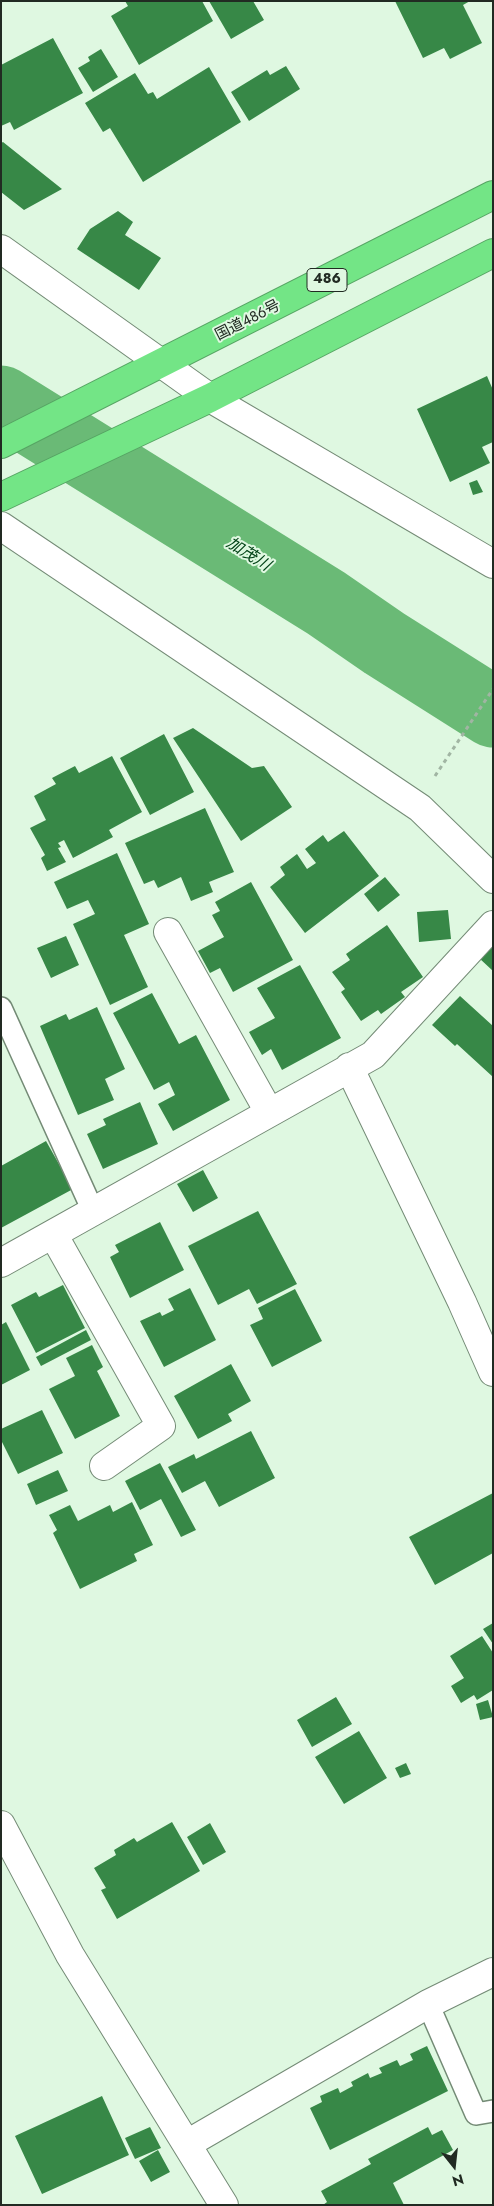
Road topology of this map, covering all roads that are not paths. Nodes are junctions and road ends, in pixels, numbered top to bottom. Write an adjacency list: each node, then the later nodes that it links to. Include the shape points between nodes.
1 (493, 195): 4 (highway, 国道486号 / 486)
2 (1, 249): 4 (street)
3 (493, 253): 5 (highway)
4 (162, 364): 5 (street); 6 (highway, 国道486号 / 486)
5 (210, 398): 7 (highway); 9 (street)
6 (1, 444)
7 (1, 497)
8 (1, 526): 10 (street, via 420,808)
9 (493, 564)
10 (493, 878)
11 (493, 925): 14 (street, via 373,1055)
12 (168, 932): 15 (street)
13 (1, 1008): 16 (lane)
14 (349, 1067): 15 (street); 19 (street)
15 (269, 1112): 16 (street)
16 (93, 1212): 17 (street)
17 (53, 1234): 18 (street); 20 (street, via 161,1426)
18 (1, 1263)
19 (493, 1372)
20 (104, 1466)
21 (1, 1825): 25 (street, via 70,1955)
22 (493, 1972): 23 (street)
23 (428, 2004): 24 (lane, via 476,2114); 25 (street)
24 (493, 2112)
25 (187, 2144): 26 (street)
26 (224, 2205)

